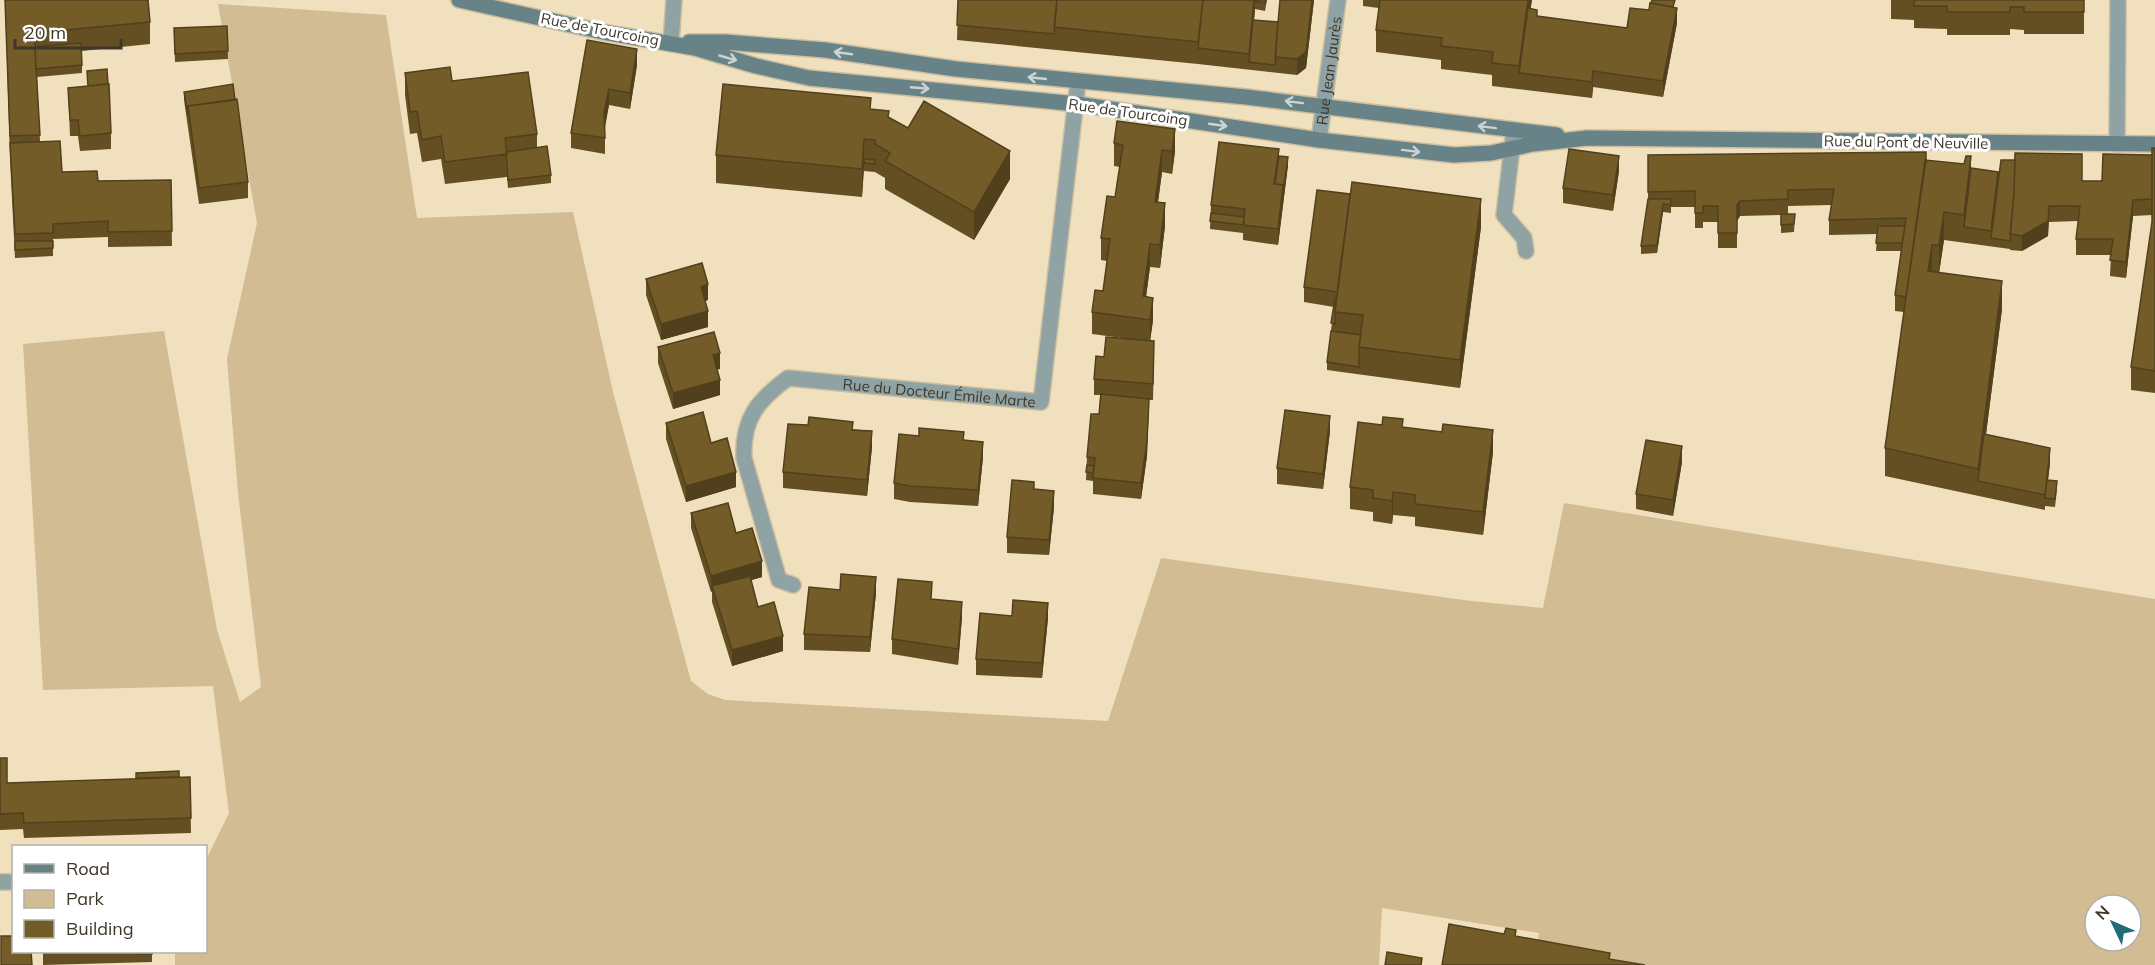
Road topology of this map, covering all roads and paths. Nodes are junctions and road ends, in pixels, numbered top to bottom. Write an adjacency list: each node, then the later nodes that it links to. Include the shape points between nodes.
1 (459, 0): 5 (main road, Rue de Tourcoing)
2 (674, 0): 5 (street)
3 (1338, 0): 8 (street, Rue Jean Jaurès)
4 (2118, 0): 13 (street)
5 (672, 43): 6 (main road, Rue de Tourcoing, one-way to 5, via 825,50 725,42); 7 (main road, Rue de Tourcoing, one-way to 7, via 809,78)
6 (1078, 82): 7 (street, Rue du Docteur Émile Marte); 8 (main road, Rue de Tourcoing, one-way to 6)
7 (1077, 104): 12 (main road, Rue de Tourcoing, one-way to 12); 17 (street, Rue du Docteur Émile Marte, via 1041,402 788,378 751,416 745,428 744,458 779,580)
8 (1324, 106): 9 (main road, Rue de Tourcoing, one-way to 8); 12 (street, Rue Jean Jaurès)
9 (1515, 130): 10 (main road, Rue de Tourcoing); 15 (street)
10 (1587, 138): 11 (main road, Rue de Tourcoing); 15 (main road, Rue de Tourcoing)
11 (1658, 139): 13 (main road, Rue du Pont de Neuville)
12 (1319, 140): 15 (main road, Rue de Tourcoing, one-way to 15, via 1454,155)
13 (2117, 144): 14 (main road, Rue du Pont de Neuville)
14 (2155, 144)
15 (1511, 149): 16 (street, via 1504,215 1524,238)
16 (1526, 251)
17 (792, 585)

